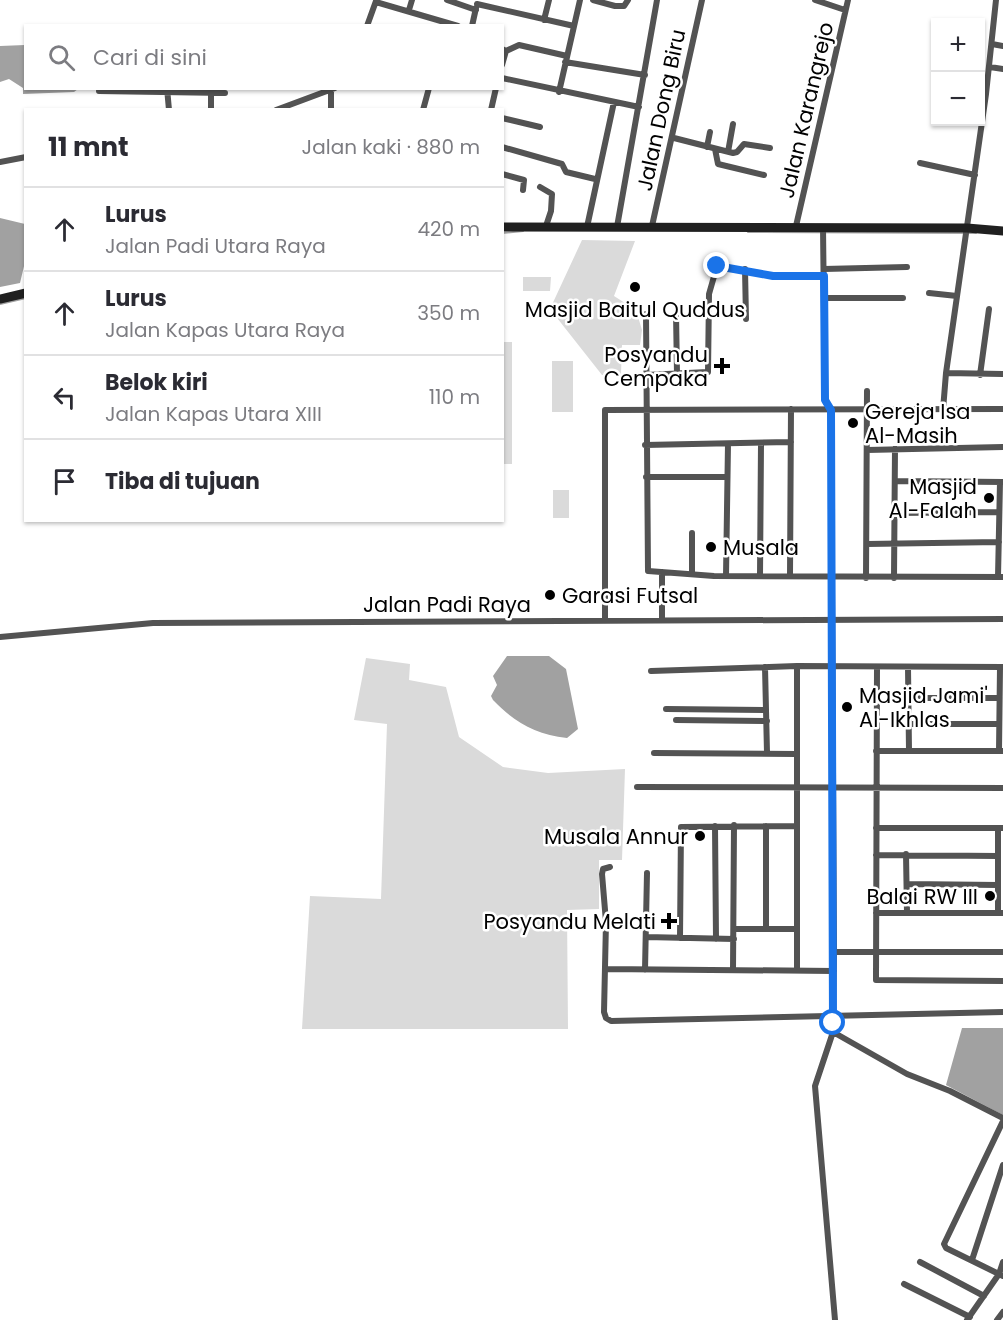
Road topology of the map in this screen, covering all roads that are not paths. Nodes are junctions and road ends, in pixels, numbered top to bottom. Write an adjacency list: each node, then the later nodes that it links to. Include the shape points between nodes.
1 (412, 0): 15 (street)
2 (447, 0): 14 (street)
3 (580, 0): 21 (street)
4 (594, 0): 12 (street)
5 (628, 0): 12 (street, via 622,6)
6 (657, 0): 28 (street)
7 (702, 0): 51 (street, Jalan Dong Biru)
8 (815, 0): 16 (street)
9 (848, 0): 16 (street, Jalan Karangrejo)
10 (996, 0): 22 (street)
11 (376, 1): 15 (street); 18 (street)
12 (609, 2)
13 (549, 3): 17 (street)
14 (477, 5): 17 (street); 20 (street)
15 (409, 10): 19 (street)
16 (845, 10): 68 (street, Jalan Karangrejo)
17 (544, 19): 21 (street)
18 (368, 24)
19 (452, 24)
20 (472, 24)
21 (574, 26): 25 (street)
22 (992, 44): 23 (street); 26 (street)
23 (1003, 46)
24 (504, 50): 25 (street, via 519,45)
25 (566, 59): 28 (street); 36 (street)
26 (990, 67): 27 (street); 62 (street)
27 (1003, 69)
28 (645, 75): 40 (street)
29 (504, 78): 36 (street)
30 (330, 90): 43 (street)
31 (333, 90): 44 (street)
32 (428, 90): 45 (street)
33 (496, 90): 46 (street)
34 (99, 91): 35 (street)
35 (167, 91): 37 (street); 41 (street)
36 (559, 92): 39 (street)
37 (211, 93): 38 (street); 42 (street)
38 (225, 93)
39 (614, 102): 40 (street); 63 (street)
40 (639, 107): 71 (street)
41 (169, 108)
42 (211, 108)
43 (281, 108)
44 (331, 108)
45 (424, 108)
46 (491, 108)
47 (504, 118): 49 (street)
48 (733, 124): 56 (street)
49 (540, 126)
50 (711, 132): 52 (street)
51 (674, 138): 52 (street); 67 (street, Jalan Dong Biru)
52 (707, 147): 55 (street)
53 (504, 148): 63 (street, via 562,164 566,172)
54 (770, 148): 56 (street, via 746,143 737,152)
55 (715, 150): 56 (street); 61 (street, via 718,164)
56 (728, 152)
57 (24, 156): 58 (street)
58 (0, 162)
59 (920, 163): 62 (street)
60 (504, 175): 65 (street, via 524,180)
61 (764, 175)
62 (975, 175): 73 (street)
63 (595, 179): 70 (street)
64 (540, 187): 66 (street, via 552,194)
65 (523, 190)
66 (546, 226): 69 (street); 70 (street)
67 (652, 226): 68 (street); 71 (street)
68 (796, 226): 72 (street)
69 (504, 227)
70 (587, 227): 71 (street)
71 (617, 227)
72 (823, 231): 73 (street); 77 (street)
73 (967, 231): 74 (street); 81 (street)
74 (1003, 231)
75 (907, 267): 77 (street)
76 (745, 269): 78 (street, via 773,276); 88 (street); 90 (street, via 720,266 714,271 709,294 709,370 706,374)
77 (824, 269): 78 (street)
78 (824, 276): 82 (street)
79 (24, 293): 84 (street)
80 (929, 293): 81 (street)
81 (957, 296): 89 (street)
82 (824, 298): 83 (street); 98 (street, via 825,400)
83 (903, 298)
84 (0, 299)
85 (988, 309): 93 (street)
86 (676, 313): 90 (street)
87 (646, 314): 92 (street)
88 (746, 319)
89 (946, 373): 93 (street); 100 (street)
90 (677, 374): 92 (street)
91 (1003, 374): 93 (street)
92 (646, 375): 95 (street)
93 (980, 375)
94 (867, 391): 99 (street)
95 (647, 409): 96 (street); 104 (street); 128 (street, via 604,411)
96 (790, 409): 98 (street); 101 (street)
97 (1003, 409): 100 (street)
98 (831, 410): 99 (street); 124 (street)
99 (867, 410): 100 (street); 107 (street)
100 (944, 410)
101 (791, 442): 103 (street); 122 (street)
102 (728, 444): 103 (street); 104 (street); 109 (street)
103 (761, 444): 121 (street)
104 (645, 445): 108 (street)
105 (1003, 447): 106 (street)
106 (895, 449): 107 (street); 110 (street)
107 (867, 450): 117 (street)
108 (646, 477): 109 (street); 118 (street, via 650,572)
109 (727, 477): 120 (street)
110 (895, 481): 111 (street); 113 (street)
111 (1001, 482): 112 (street)
112 (999, 512): 113 (street); 115 (street)
113 (896, 513): 116 (street)
114 (692, 533): 119 (street)
115 (999, 542): 116 (street); 123 (street)
116 (896, 543): 117 (street); 126 (street)
117 (867, 544): 125 (street)
118 (662, 572): 119 (street); 129 (street)
119 (692, 573): 120 (street)
120 (726, 576): 121 (street)
121 (760, 576): 122 (street)
122 (790, 576): 124 (street)
123 (1001, 577): 126 (street)
124 (832, 578): 125 (street); 127 (street)
125 (866, 578): 126 (street)
126 (894, 578)
127 (833, 619): 129 (street, Jalan Padi Raya); 130 (street, Jalan Padi Raya); 137 (street)
128 (604, 620): 129 (street, Jalan Padi Raya); 131 (street, Jalan Padi Raya, via 153,623)
129 (662, 620)
130 (1003, 620)
131 (0, 637)
132 (797, 666): 133 (street); 137 (street); 154 (street)
133 (765, 667): 138 (street); 143 (street)
134 (877, 667): 135 (street); 137 (street); 149 (street)
135 (908, 667): 136 (street); 139 (street)
136 (1001, 667): 140 (street)
137 (833, 668): 158 (street)
138 (651, 671)
139 (908, 698): 140 (street); 147 (street)
140 (999, 698): 148 (street)
141 (666, 709): 142 (street)
142 (721, 710): 143 (street); 145 (street)
143 (766, 710): 146 (street)
144 (676, 720): 145 (street)
145 (720, 720): 146 (street)
146 (767, 722): 153 (street)
147 (909, 724): 148 (street); 150 (street)
148 (999, 724): 151 (street)
149 (876, 751): 150 (street); 156 (street)
150 (909, 751): 151 (street)
151 (1001, 751)
152 (654, 753): 153 (street)
153 (767, 753): 154 (street)
154 (797, 754): 157 (street)
155 (637, 787): 157 (street)
156 (876, 787): 158 (street); 159 (street); 164 (street)
157 (797, 788): 158 (street); 163 (street)
158 (834, 788): 183 (street)
159 (1003, 788)
160 (734, 825): 161 (street); 162 (street); 176 (street)
161 (715, 826): 180 (street, via 684,825 680,830); 181 (street)
162 (766, 826): 163 (street); 177 (street)
163 (797, 826): 178 (street)
164 (876, 828): 165 (street); 166 (street)
165 (1000, 828): 168 (street)
166 (876, 855): 167 (street); 173 (street)
167 (906, 855): 168 (street); 171 (street)
168 (998, 856): 172 (street)
169 (610, 867): 186 (street, via 603,869 602,874)
170 (646, 873): 179 (street)
171 (907, 884): 172 (street); 174 (street)
172 (998, 885): 175 (street)
173 (876, 913): 174 (street); 184 (street)
174 (907, 913): 175 (street)
175 (1000, 913)
176 (734, 929): 177 (street); 182 (street)
177 (766, 929): 178 (street)
178 (797, 929): 189 (street)
179 (646, 937): 180 (street); 187 (street)
180 (680, 938): 181 (street)
181 (716, 939): 182 (street)
182 (734, 939): 188 (street)
183 (834, 952): 184 (street); 190 (street)
184 (876, 952): 185 (street); 191 (street, via 876,980)
185 (1003, 952)
186 (605, 969): 187 (street); 193 (street, via 604,1012 611,1021)
187 (645, 970): 188 (street)
188 (733, 970): 189 (street)
189 (797, 970): 190 (street)
190 (834, 971): 193 (street)
191 (1003, 981)
192 (1003, 1011): 193 (street)
193 (833, 1019): 194 (street)
194 (833, 1032): 195 (street, via 907,1074); 205 (street, via 815,1086)
195 (1003, 1119): 197 (street, via 944,1243 946,1248)
196 (1003, 1165): 197 (street)
197 (972, 1260): 200 (street)
198 (920, 1262): 202 (street)
199 (1003, 1262): 200 (street)
200 (1001, 1275): 202 (street)
201 (904, 1284): 204 (street)
202 (984, 1296): 204 (street)
203 (1003, 1312): 206 (street)
204 (969, 1318)
205 (835, 1320)
206 (997, 1320)

